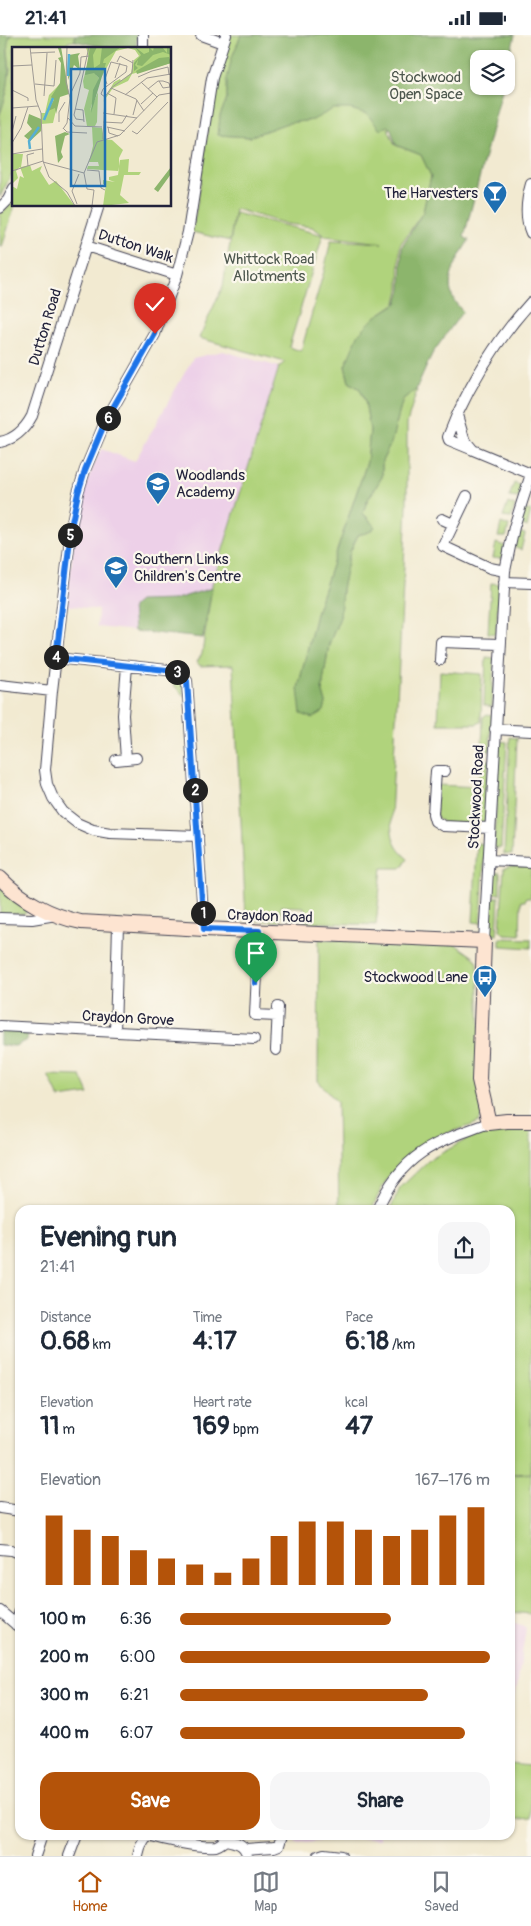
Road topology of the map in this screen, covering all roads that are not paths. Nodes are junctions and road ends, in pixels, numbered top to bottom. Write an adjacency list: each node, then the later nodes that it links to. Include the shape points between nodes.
1 (201, 35): 2 (street)
2 (225, 39): 9 (street, via 212,78 188,232)
3 (531, 184): 7 (street, via 526,210)
4 (12, 193): 6 (street)
5 (99, 206): 8 (street, Dutton Road)
6 (0, 207)
7 (531, 233)
8 (86, 246): 9 (street, Dutton Walk); 11 (street, Dutton Road, via 32,416 25,429)
9 (177, 275): 20 (street, via 155,334 106,420 85,470 72,522)
10 (531, 302): 12 (street, via 493,351 457,415 464,439 473,450)
11 (0, 442)
12 (531, 474): 16 (street, Stockwood Road, via 514,527)
13 (466, 495): 15 (street)
14 (442, 519): 15 (street)
15 (453, 524): 16 (street, via 441,549)
16 (505, 571): 17 (street, Stockwood Road)
17 (504, 582): 18 (street); 19 (street, Stockwood Road)
18 (531, 583)
19 (499, 644): 21 (street, via 441,642); 25 (street, Stockwood Road)
20 (56, 658): 22 (street); 24 (street)
21 (440, 660)
22 (127, 666): 27 (street, via 123,715); 30 (street, via 176,671 187,681)
23 (0, 685): 24 (street)
24 (52, 691): 30 (street, via 45,770 53,798 63,812 93,830)
25 (495, 729): 26 (street); 29 (street, Stockwood Road)
26 (531, 731)
27 (126, 759)
28 (445, 771): 29 (street, via 436,771 435,821 444,826)
29 (490, 828): 31 (street, Stockwood Road)
30 (198, 837): 37 (street)
31 (489, 860): 32 (street); 39 (street, Stockwood Road)
32 (531, 862)
33 (0, 878): 34 (street, Craydon Road, via 33,903)
34 (56, 915): 35 (street, Craydon Road, via 32,919); 36 (street, Craydon Road, via 81,922)
35 (0, 918)
36 (118, 925): 37 (street, Craydon Road); 41 (street)
37 (204, 929): 38 (street, Craydon Road)
38 (259, 931): 39 (street, Craydon Road); 43 (street, via 255,1015 277,1012)
39 (484, 941): 45 (street, Stockwood Road, via 479,1080)
40 (0, 1026): 41 (street, Craydon Grove)
41 (115, 1032): 42 (street, Craydon Grove)
42 (254, 1039)
43 (276, 1050)
44 (531, 1121): 45 (street)
45 (488, 1123): 46 (street, via 443,1139 423,1152 401,1169)
46 (380, 1205)
47 (0, 1508): 48 (street)
48 (15, 1510)
49 (0, 1549): 50 (street)
50 (15, 1552)
51 (0, 1611): 52 (street)
52 (15, 1624)
53 (40, 1840): 61 (street)
54 (75, 1840): 62 (street)
55 (144, 1840): 63 (street)
56 (166, 1840): 57 (street, via 206,1846 218,1846)
57 (223, 1840)
58 (231, 1840): 60 (street)
59 (280, 1840): 60 (street, via 274,1847)
60 (247, 1853)
61 (35, 1856)
62 (69, 1856)
63 (138, 1856)
64 (318, 1856): 65 (street)
65 (341, 1856)

